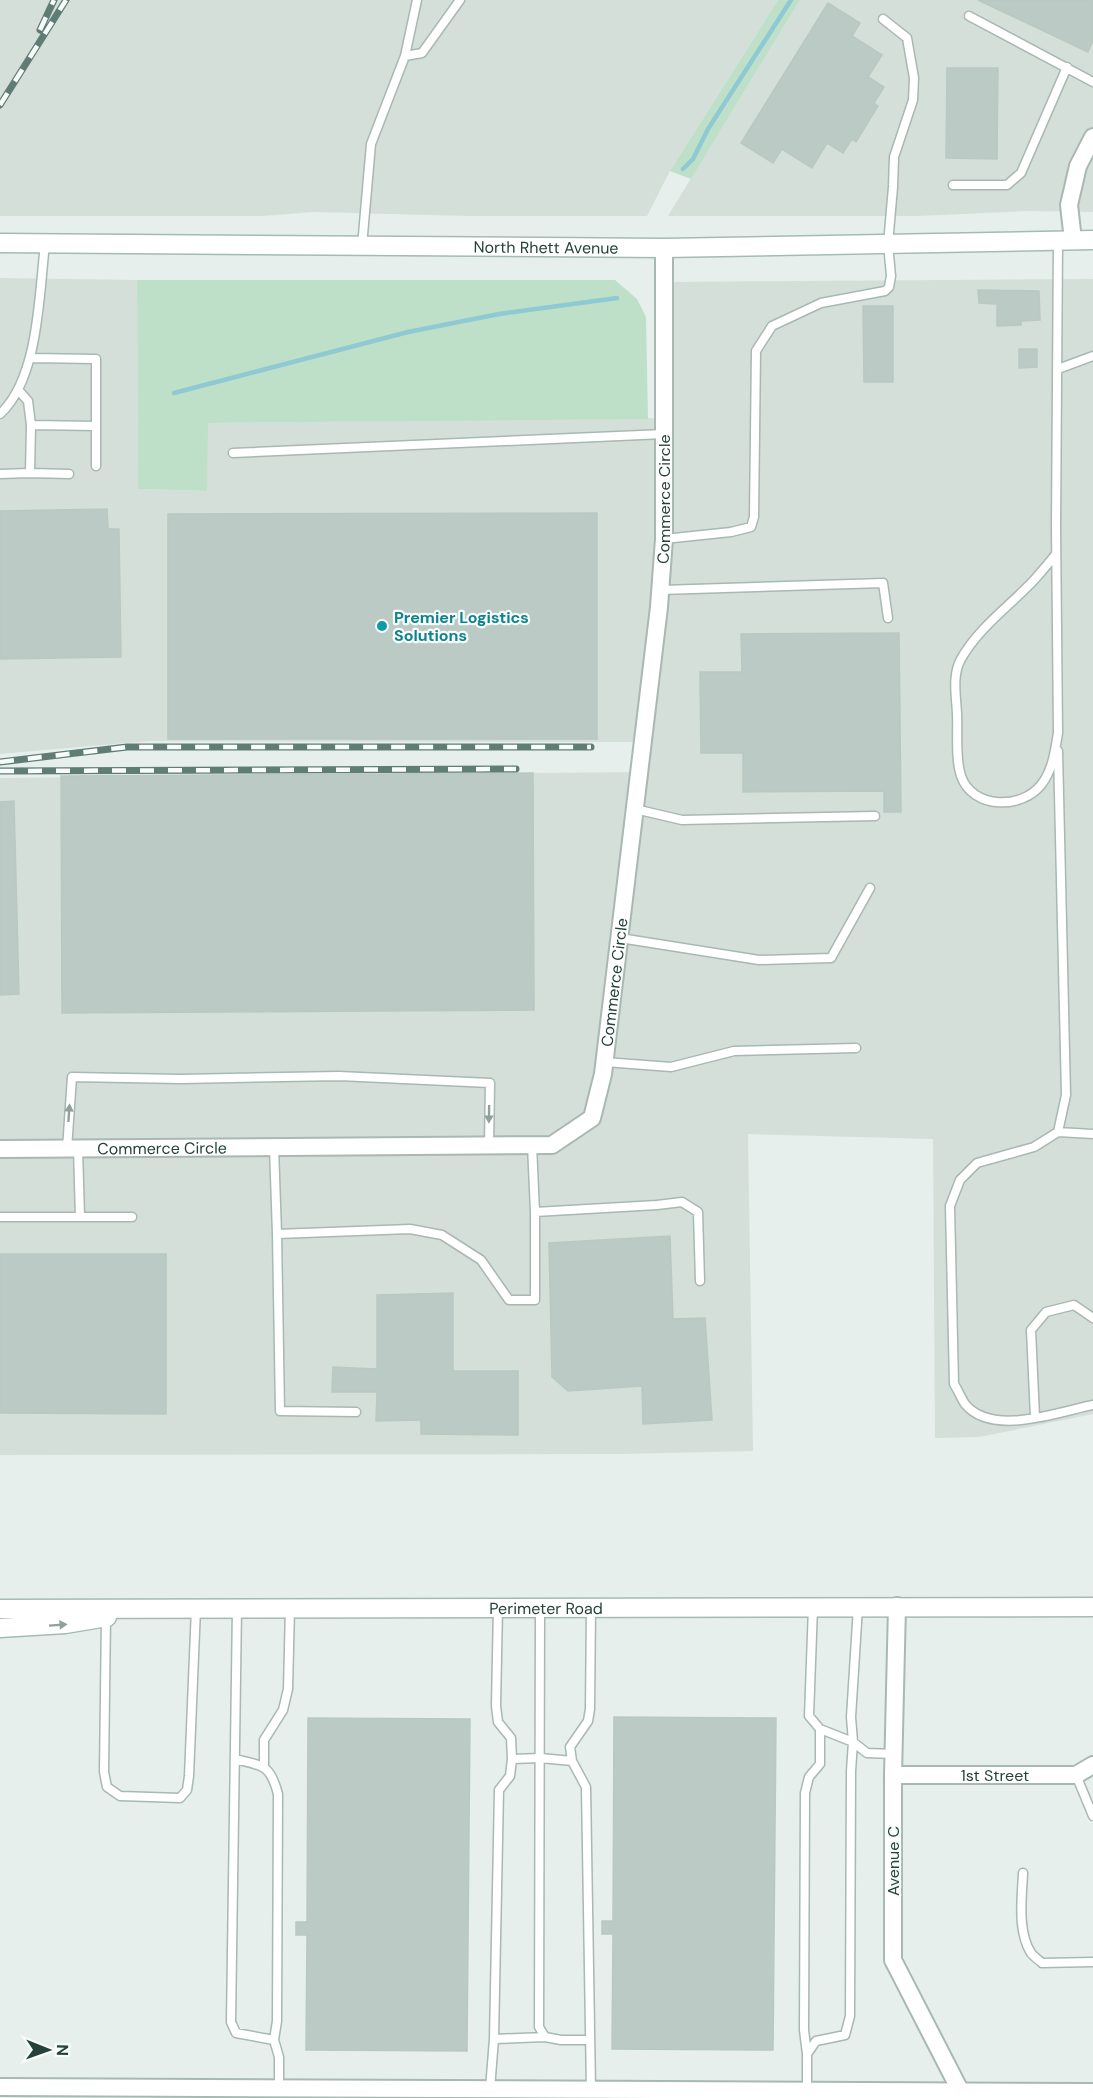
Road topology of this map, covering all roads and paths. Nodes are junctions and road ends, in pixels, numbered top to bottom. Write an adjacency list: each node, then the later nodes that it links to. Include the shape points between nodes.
1 (417, 0): 5 (lane)
2 (460, 0): 5 (lane, via 422,53)
3 (969, 16): 6 (lane)
4 (883, 19): 14 (lane, via 907,38 915,78 894,157)
5 (405, 56): 15 (lane, via 371,144)
6 (1066, 67): 7 (lane); 9 (lane, via 1021,173 1007,184)
7 (1093, 82)
8 (1093, 136): 10 (street, via 1078,166)
9 (953, 185)
10 (1065, 240): 11 (street, North Rhett Avenue); 14 (street, North Rhett Avenue); 19 (lane)
11 (1093, 240)
12 (0, 243): 13 (street, North Rhett Avenue)
13 (45, 244): 15 (street, North Rhett Avenue); 18 (lane)
14 (888, 244): 16 (street, North Rhett Avenue); 30 (lane, via 891,276 885,291 821,303 772,326 756,351 751,527)
15 (362, 246): 16 (street, North Rhett Avenue)
16 (664, 248): 24 (street, Commerce Circle)
17 (1093, 356): 19 (lane)
18 (31, 358): 20 (lane); 23 (lane, via 96,359)
19 (1058, 369): 31 (lane)
20 (19, 391): 21 (lane); 22 (lane, via 28,401)
21 (0, 414)
22 (31, 425): 23 (lane); 28 (lane)
23 (96, 426): 26 (lane)
24 (664, 434): 25 (lane); 30 (street, Commerce Circle)
25 (233, 453)
26 (96, 466)
27 (0, 474): 28 (lane)
28 (30, 474): 29 (lane)
29 (69, 474)
30 (664, 538): 32 (street, Commerce Circle)
31 (1056, 554): 34 (lane); 34 (lane, via 974,640 960,660 956,674 962,777 971,790 988,801 1006,803 1027,797 1042,784 1053,760)
32 (661, 590): 33 (lane, via 883,583); 35 (street, Commerce Circle)
33 (888, 618)
34 (1058, 733): 41 (lane, via 1066,1095)
35 (635, 809): 36 (lane, via 682,820); 38 (street, Commerce Circle)
36 (875, 816)
37 (870, 888): 38 (lane, via 831,958 759,960)
38 (620, 938): 40 (street, Commerce Circle)
39 (856, 1048): 40 (lane, via 734,1051 671,1067)
40 (605, 1062): 43 (street, Commerce Circle, via 592,1118 552,1145)
41 (1058, 1132): 42 (lane); 57 (lane, via 1034,1147 977,1163 960,1180 950,1206 954,1384 966,1405 984,1418 1011,1422)
42 (1093, 1134)
43 (532, 1145): 44 (street, Commerce Circle); 48 (lane)
44 (489, 1146): 45 (street, Commerce Circle); 47 (lane, one-way to 44, via 72,1077 339,1076 490,1083)
45 (274, 1147): 47 (street, Commerce Circle); 52 (lane)
46 (0, 1149): 47 (street, Commerce Circle)
47 (72, 1149): 49 (lane)
48 (535, 1212): 52 (lane, via 535,1300 510,1300 481,1260 442,1236 410,1229); 53 (lane, via 682,1202 698,1212)
49 (80, 1216): 50 (lane); 51 (lane)
50 (132, 1216)
51 (0, 1217)
52 (278, 1233): 56 (lane, via 280,1411)
53 (700, 1281)
54 (1093, 1318): 57 (lane, via 1074,1305 1046,1312 1030,1330)
55 (1092, 1404): 57 (lane)
56 (356, 1412)
57 (1035, 1417)
58 (813, 1606): 59 (street, Perimeter Road); 63 (street, Perimeter Road); 71 (lane, via 808,1716)
59 (858, 1606): 60 (street, Perimeter Road); 72 (lane)
60 (897, 1606): 64 (street, Perimeter Road); 73 (street, Avenue C)
61 (498, 1607): 62 (street, Perimeter Road); 68 (street, Perimeter Road); 76 (lane, via 496,1706 498,1722 511,1738)
62 (540, 1607): 63 (street, Perimeter Road); 74 (lane)
63 (591, 1607): 77 (lane, via 590,1708 588,1721 570,1748)
64 (1093, 1607)
65 (0, 1608): 69 (street)
66 (196, 1608): 67 (street, Perimeter Road); 69 (street, Perimeter Road); 69 (lane, via 189,1776 187,1790 180,1798 120,1796 107,1787)
67 (237, 1608): 68 (street, Perimeter Road); 75 (lane)
68 (290, 1608): 79 (lane, via 288,1689 283,1710 264,1740)
69 (106, 1613): 70 (street, one-way to 69, via 65,1624)
70 (0, 1628)
71 (820, 1730): 72 (lane); 89 (lane, via 820,1764 809,1777 805,1793)
72 (853, 1742): 73 (lane, via 867,1753); 89 (lane, via 850,2016 845,2035 816,2041)
73 (894, 1754): 80 (street, Avenue C)
74 (541, 1758): 76 (lane); 77 (lane); 85 (lane, via 539,2027)
75 (235, 1759): 79 (lane); 87 (lane, via 231,2022 236,2033)
76 (512, 1759): 86 (lane, via 510,1776 499,1790)
77 (572, 1761): 88 (lane, via 586,1787)
78 (1093, 1765): 81 (street)
79 (264, 1766): 87 (lane, via 274,1778 278,1794)
80 (893, 1775): 81 (street, 1st Street); 96 (street, Avenue C, via 893,1960)
81 (1076, 1775): 82 (lane)
82 (1093, 1816)
83 (1023, 1873): 84 (lane, via 1024,1936 1032,1954 1042,1963)
84 (1093, 1962)
85 (545, 2037): 86 (lane); 88 (lane)
86 (494, 2039): 92 (lane)
87 (274, 2040): 91 (lane, via 279,2057)
88 (589, 2040): 93 (lane)
89 (807, 2054): 94 (lane)
90 (0, 2087): 91 (street)
91 (279, 2088): 92 (street)
92 (490, 2089): 93 (street)
93 (591, 2090): 94 (street)
94 (807, 2091): 96 (street)
95 (1093, 2091): 96 (street)
96 (962, 2095)

